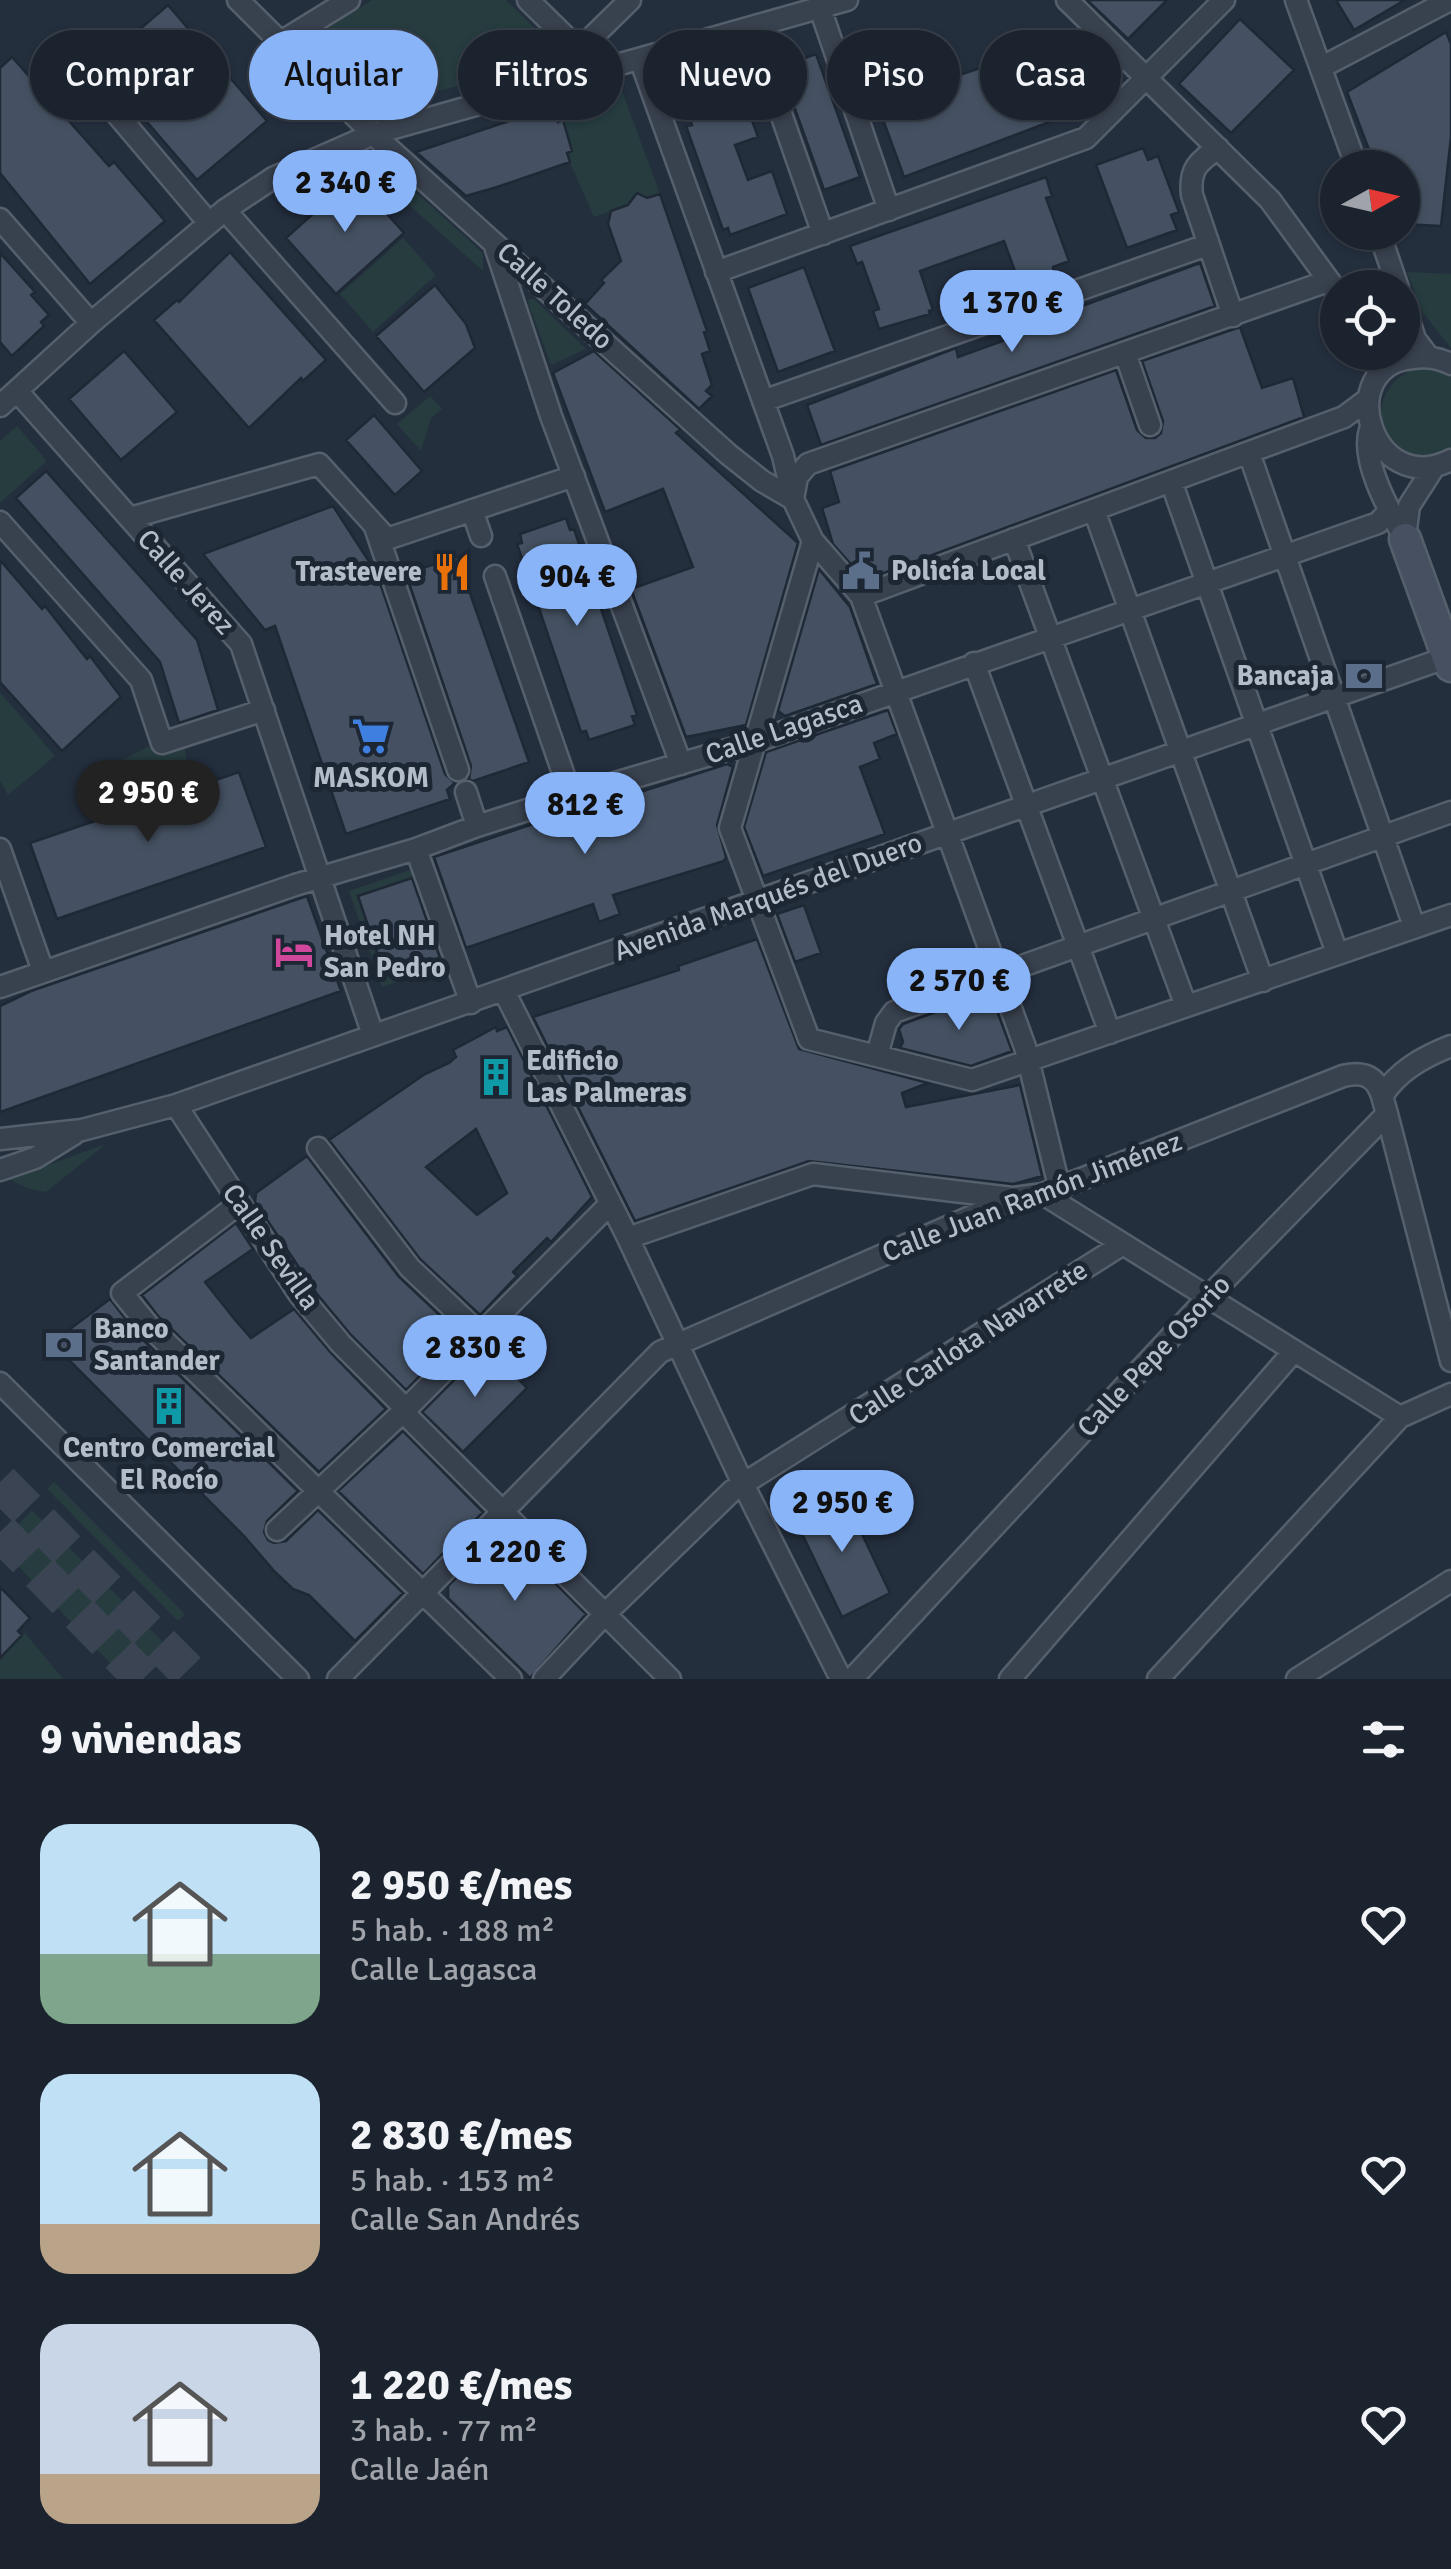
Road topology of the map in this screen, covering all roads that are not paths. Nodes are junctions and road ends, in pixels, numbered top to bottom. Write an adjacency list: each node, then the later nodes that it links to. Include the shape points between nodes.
1 (238, 0): 13 (street, Calle Toledo)
2 (348, 0): 14 (street)
3 (528, 0): 15 (street)
4 (630, 0): 16 (street)
5 (848, 0): 10 (street)
6 (1067, 0): 20 (street)
7 (1224, 0): 20 (street)
8 (1296, 0): 19 (street)
9 (1444, 3): 11 (street); 19 (street)
10 (820, 8): 12 (street); 27 (street)
11 (1451, 26)
12 (750, 28): 17 (street); 30 (street)
13 (269, 30)
14 (300, 30)
15 (559, 30)
16 (599, 30)
17 (640, 59): 18 (street); 34 (street)
18 (623, 64)
19 (1322, 67): 26 (street)
20 (1144, 77): 25 (street); 27 (street, via 1086,138)
21 (458, 111): 24 (street)
22 (127, 120): 28 (street)
23 (359, 120): 24 (street, Calle Toledo)
24 (373, 134): 28 (street, via 273,178); 31 (street, Calle Toledo)
25 (1218, 148): 32 (street, via 1197,162 1190,177); 33 (street, via 1270,200)
26 (1350, 150)
27 (889, 210): 30 (street)
28 (217, 216): 37 (street); 47 (street)
29 (0, 219): 37 (street)
30 (823, 234): 34 (street)
31 (494, 241): 53 (street); 55 (street, Calle Toledo, via 728,454)
32 (1207, 245): 36 (street); 46 (street)
33 (1321, 270)
34 (716, 272): 46 (street)
35 (1320, 291): 36 (street)
36 (1232, 316): 39 (street)
37 (92, 323): 44 (street)
38 (1420, 346): 40 (street)
39 (1125, 354): 49 (street); 55 (street, via 808,464)
40 (1428, 356): 41 (street); 42 (street)
41 (1420, 357)
42 (1451, 364)
43 (1378, 370): 45 (street)
44 (17, 391): 48 (street); 59 (street, Calle Jerez)
45 (1368, 399): 50 (street); 51 (street, via 1344,417)
46 (763, 401): 55 (street)
47 (395, 403)
48 (0, 406)
49 (1150, 425)
50 (1371, 427): 52 (street, via 1392,457 1415,467); 58 (street, via 1369,456)
51 (1249, 452): 54 (street); 66 (street)
52 (1446, 463): 63 (street, via 1409,506)
53 (574, 476): 56 (street); 80 (street)
54 (1172, 481): 57 (street); 68 (street)
55 (793, 499): 65 (street)
56 (472, 510): 61 (street, via 387,539); 62 (street)
57 (1094, 510): 64 (street); 70 (street)
58 (1389, 511): 63 (street); 66 (street, Calle Lagasca, via 1378,522)
59 (130, 518): 61 (street, via 318,464); 76 (street, Calle Jerez, via 233,632)
60 (0, 522): 76 (street, via 141,680 162,744)
61 (375, 525): 81 (street)
62 (481, 536)
63 (1404, 539): 72 (street)
64 (1014, 540): 69 (street); 71 (street)
65 (813, 541): 69 (street); 78 (street)
66 (1285, 555): 68 (street, Calle Lagasca); 75 (street)
67 (495, 576): 84 (street)
68 (1208, 582): 70 (street, Calle Lagasca); 77 (street)
69 (861, 596): 74 (street)
70 (1127, 610): 71 (street, Calle Lagasca); 79 (street)
71 (1048, 637): 73 (street, Calle Lagasca); 82 (street)
72 (1450, 660): 75 (street, Avenida Marqués del Duero)
73 (974, 663): 74 (street, Calle Lagasca); 85 (street)
74 (896, 690): 78 (street, Calle Lagasca); 88 (street)
75 (1334, 697): 77 (street, Avenida Marqués del Duero); 89 (street)
76 (264, 710): 93 (street, Calle Jerez)
77 (1258, 724): 79 (street, Avenida Marqués del Duero); 92 (street)
78 (754, 742): 80 (street, Calle Lagasca); 95 (street, via 730,828)
79 (1180, 752): 82 (street, Avenida Marqués del Duero); 94 (street)
80 (680, 764): 84 (street, Calle Lagasca)
81 (458, 770)
82 (1101, 780): 85 (street, Avenida Marqués del Duero); 97 (street)
83 (466, 792): 87 (street)
84 (571, 796): 87 (street, Calle Lagasca)
85 (1026, 806): 88 (street, Avenida Marqués del Duero); 99 (street)
86 (1451, 812): 89 (street)
87 (478, 826): 91 (street, Calle Lagasca)
88 (948, 833): 95 (street, Avenida Marqués del Duero); 102 (street)
89 (1383, 837): 92 (street); 98 (street)
90 (0, 849): 101 (street)
91 (416, 850): 93 (street, Calle Lagasca); 106 (street)
92 (1306, 865): 94 (street); 100 (street)
93 (320, 878): 101 (street, Calle Lagasca); 109 (street, Calle Jerez)
94 (1232, 892): 97 (street); 103 (street)
95 (756, 901): 105 (street, Avenida Marqués del Duero); 111 (street, via 809,1038)
96 (1451, 915): 98 (street)
97 (1154, 920): 99 (street); 107 (street)
98 (1414, 926): 100 (street)
99 (1078, 946): 102 (street); 108 (street)
100 (1338, 953): 103 (street)
101 (43, 972): 104 (street, Calle Lagasca)
102 (998, 973): 111 (street, via 894,1012); 112 (street)
103 (1263, 981): 107 (street)
104 (0, 987)
105 (504, 991): 106 (street, Avenida Marqués del Duero); 122 (street)
106 (470, 1003): 109 (street, Avenida Marqués del Duero)
107 (1186, 1006): 108 (street)
108 (1110, 1033): 112 (street)
109 (373, 1035): 114 (street, Avenida Marqués del Duero)
110 (1451, 1046): 113 (street, Calle Pepe Osorio, via 1392,1080)
111 (876, 1055): 112 (street, via 972,1080)
112 (1027, 1064): 119 (street)
113 (1384, 1105): 119 (street, Calle Juan Ramón Jiménez, via 1369,1076 1342,1076); 125 (street, Calle Pepe Osorio); 129 (street)
114 (176, 1106): 115 (street, Avenida Marqués del Duero); 121 (street, Calle Sevilla)
115 (82, 1130): 116 (street, Avenida Marqués del Duero); 118 (street, Avenida Marqués del Duero)
116 (0, 1140)
117 (318, 1148): 126 (street, via 410,1268)
118 (0, 1170)
119 (1050, 1190): 120 (street, Calle Juan Ramón Jiménez); 124 (street)
120 (1014, 1198): 123 (street, via 813,1174); 127 (street, Calle Juan Ramón Jiménez)
121 (240, 1203): 132 (street, Calle Sevilla, via 300,1294); 135 (street, via 122,1293)
122 (610, 1204): 123 (street); 126 (street)
123 (628, 1238): 127 (street)
124 (1123, 1244): 125 (street); 134 (street, Calle Carlota Navarrete)
125 (1208, 1297): 128 (street); 147 (street, Calle Pepe Osorio)
126 (479, 1333): 132 (street)
127 (676, 1346): 134 (street); 136 (street, Calle Juan Ramón Jiménez, via 660,1352)
128 (1294, 1350): 133 (street); 148 (street)
129 (1451, 1361)
130 (0, 1382): 141 (street)
131 (1451, 1394): 133 (street)
132 (406, 1409): 135 (street); 136 (street, Calle Sevilla)
133 (1400, 1417): 149 (street)
134 (738, 1489): 140 (street, Calle Carlota Navarrete); 146 (street)
135 (317, 1490): 137 (street); 139 (street)
136 (502, 1510): 139 (street, Calle Juan Ramón Jiménez); 140 (street, Calle Sevilla)
137 (276, 1530)
138 (1451, 1581): 150 (street)
139 (424, 1594): 142 (street, Calle Juan Ramón Jiménez); 143 (street)
140 (606, 1614): 144 (street, Calle Carlota Navarrete); 145 (street, Calle Sevilla)
141 (298, 1679)
142 (338, 1679)
143 (510, 1679)
144 (544, 1679)
145 (670, 1679)
146 (841, 1679)
147 (852, 1679)
148 (1010, 1679)
149 (1158, 1679)
150 (1297, 1679)

